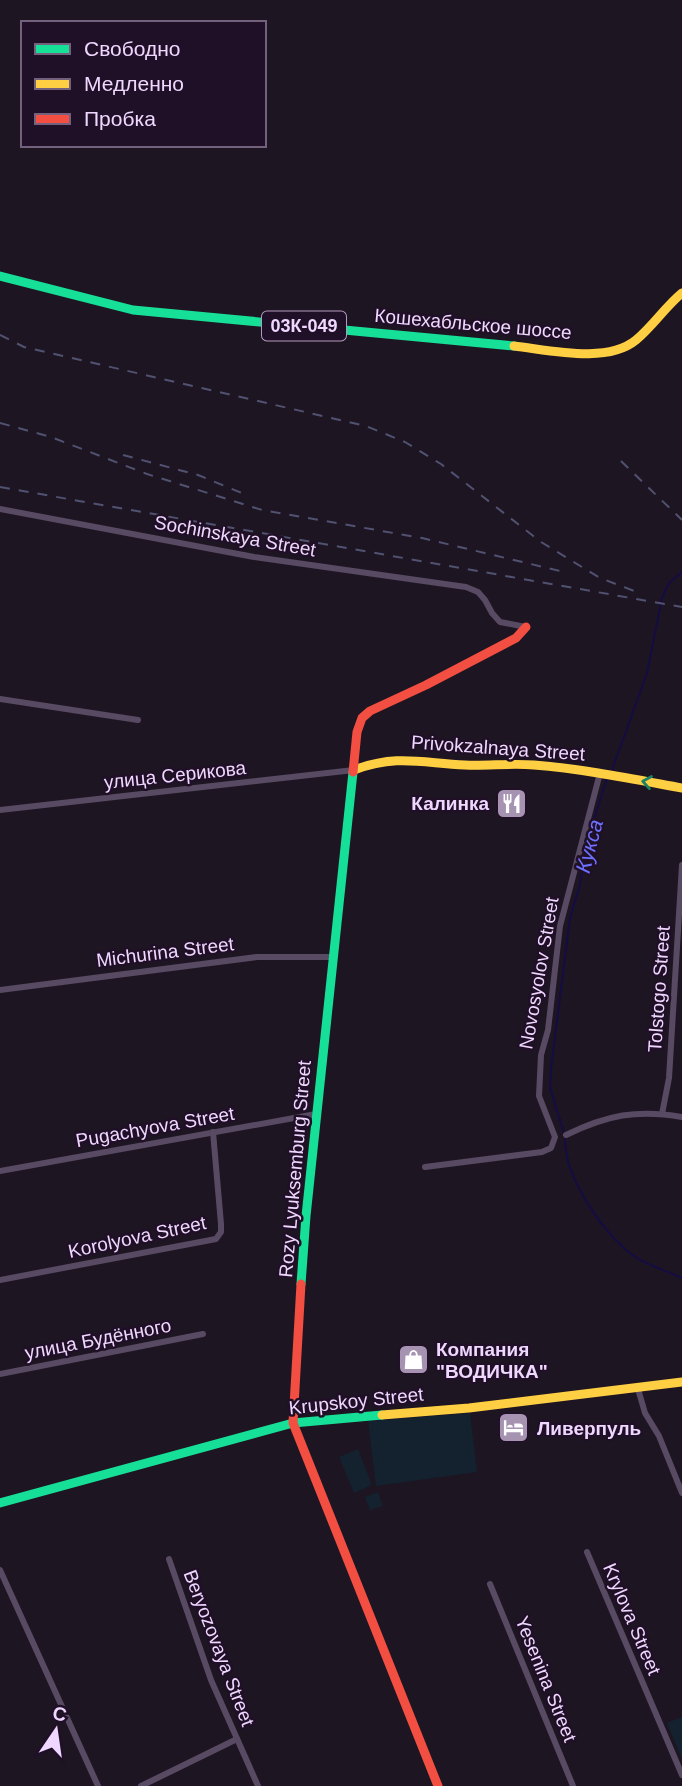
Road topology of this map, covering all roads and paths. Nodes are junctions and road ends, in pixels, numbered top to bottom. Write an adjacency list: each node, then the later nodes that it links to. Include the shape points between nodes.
1 (0, 276): 2 (street, Кошехабльское шоссе / 03К-049, via 133,310 586,353 613,352 633,342)
2 (682, 292)
3 (0, 509): 4 (street, Sochinskaya Street, via 254,557 466,587 478,592 500,622)
4 (526, 627): 7 (street, Rozy Lyuksemburg Street, via 516,638 370,710 357,732)
5 (0, 699): 6 (street)
6 (138, 720)
7 (354, 771): 8 (street, Privokzalnaya Street, via 393,758); 10 (street, улица Серикова); 12 (street, Rozy Lyuksemburg Street)
8 (606, 774): 9 (street, Privokzalnaya Street, one-way to 8); 19 (street, Novosyolov Street, via 560,926 541,1055 540,1096 555,1137 551,1149)
9 (682, 788)
10 (0, 810)
11 (682, 865): 15 (street, Tolstogo Street, via 669,1078)
12 (334, 957): 13 (street, Michurina Street, via 257,957); 14 (street, Rozy Lyuksemburg Street)
13 (0, 990)
14 (316, 1114): 17 (street, Pugachyova Street); 26 (street, Rozy Lyuksemburg Street)
15 (662, 1114): 16 (street); 18 (street, via 610,1116)
16 (682, 1117)
17 (213, 1132): 20 (street, Pugachyova Street); 21 (street, Korolyova Street, via 221,1224 216,1239)
18 (566, 1135)
19 (425, 1167)
20 (0, 1171)
21 (0, 1280)
22 (202, 1334): 23 (street, улица Будённого)
23 (0, 1374)
24 (682, 1382): 25 (street, Krupskoy Street)
25 (638, 1388): 26 (street, Krupskoy Street); 27 (street)
26 (293, 1423): 28 (street, Krupskoy Street); 38 (street, Rozy Lyuksemburg Street)
27 (682, 1493)
28 (0, 1503)
29 (587, 1552): 34 (street, Krylova Street)
30 (169, 1559): 33 (street, Beryozovaya Street)
31 (0, 1570): 35 (street)
32 (490, 1584): 39 (street, Yesenina Street)
33 (237, 1739): 36 (street); 37 (street, Beryozovaya Street)
34 (682, 1775)
35 (98, 1786)
36 (141, 1786)
37 (258, 1786)
38 (438, 1786)
39 (573, 1786)

